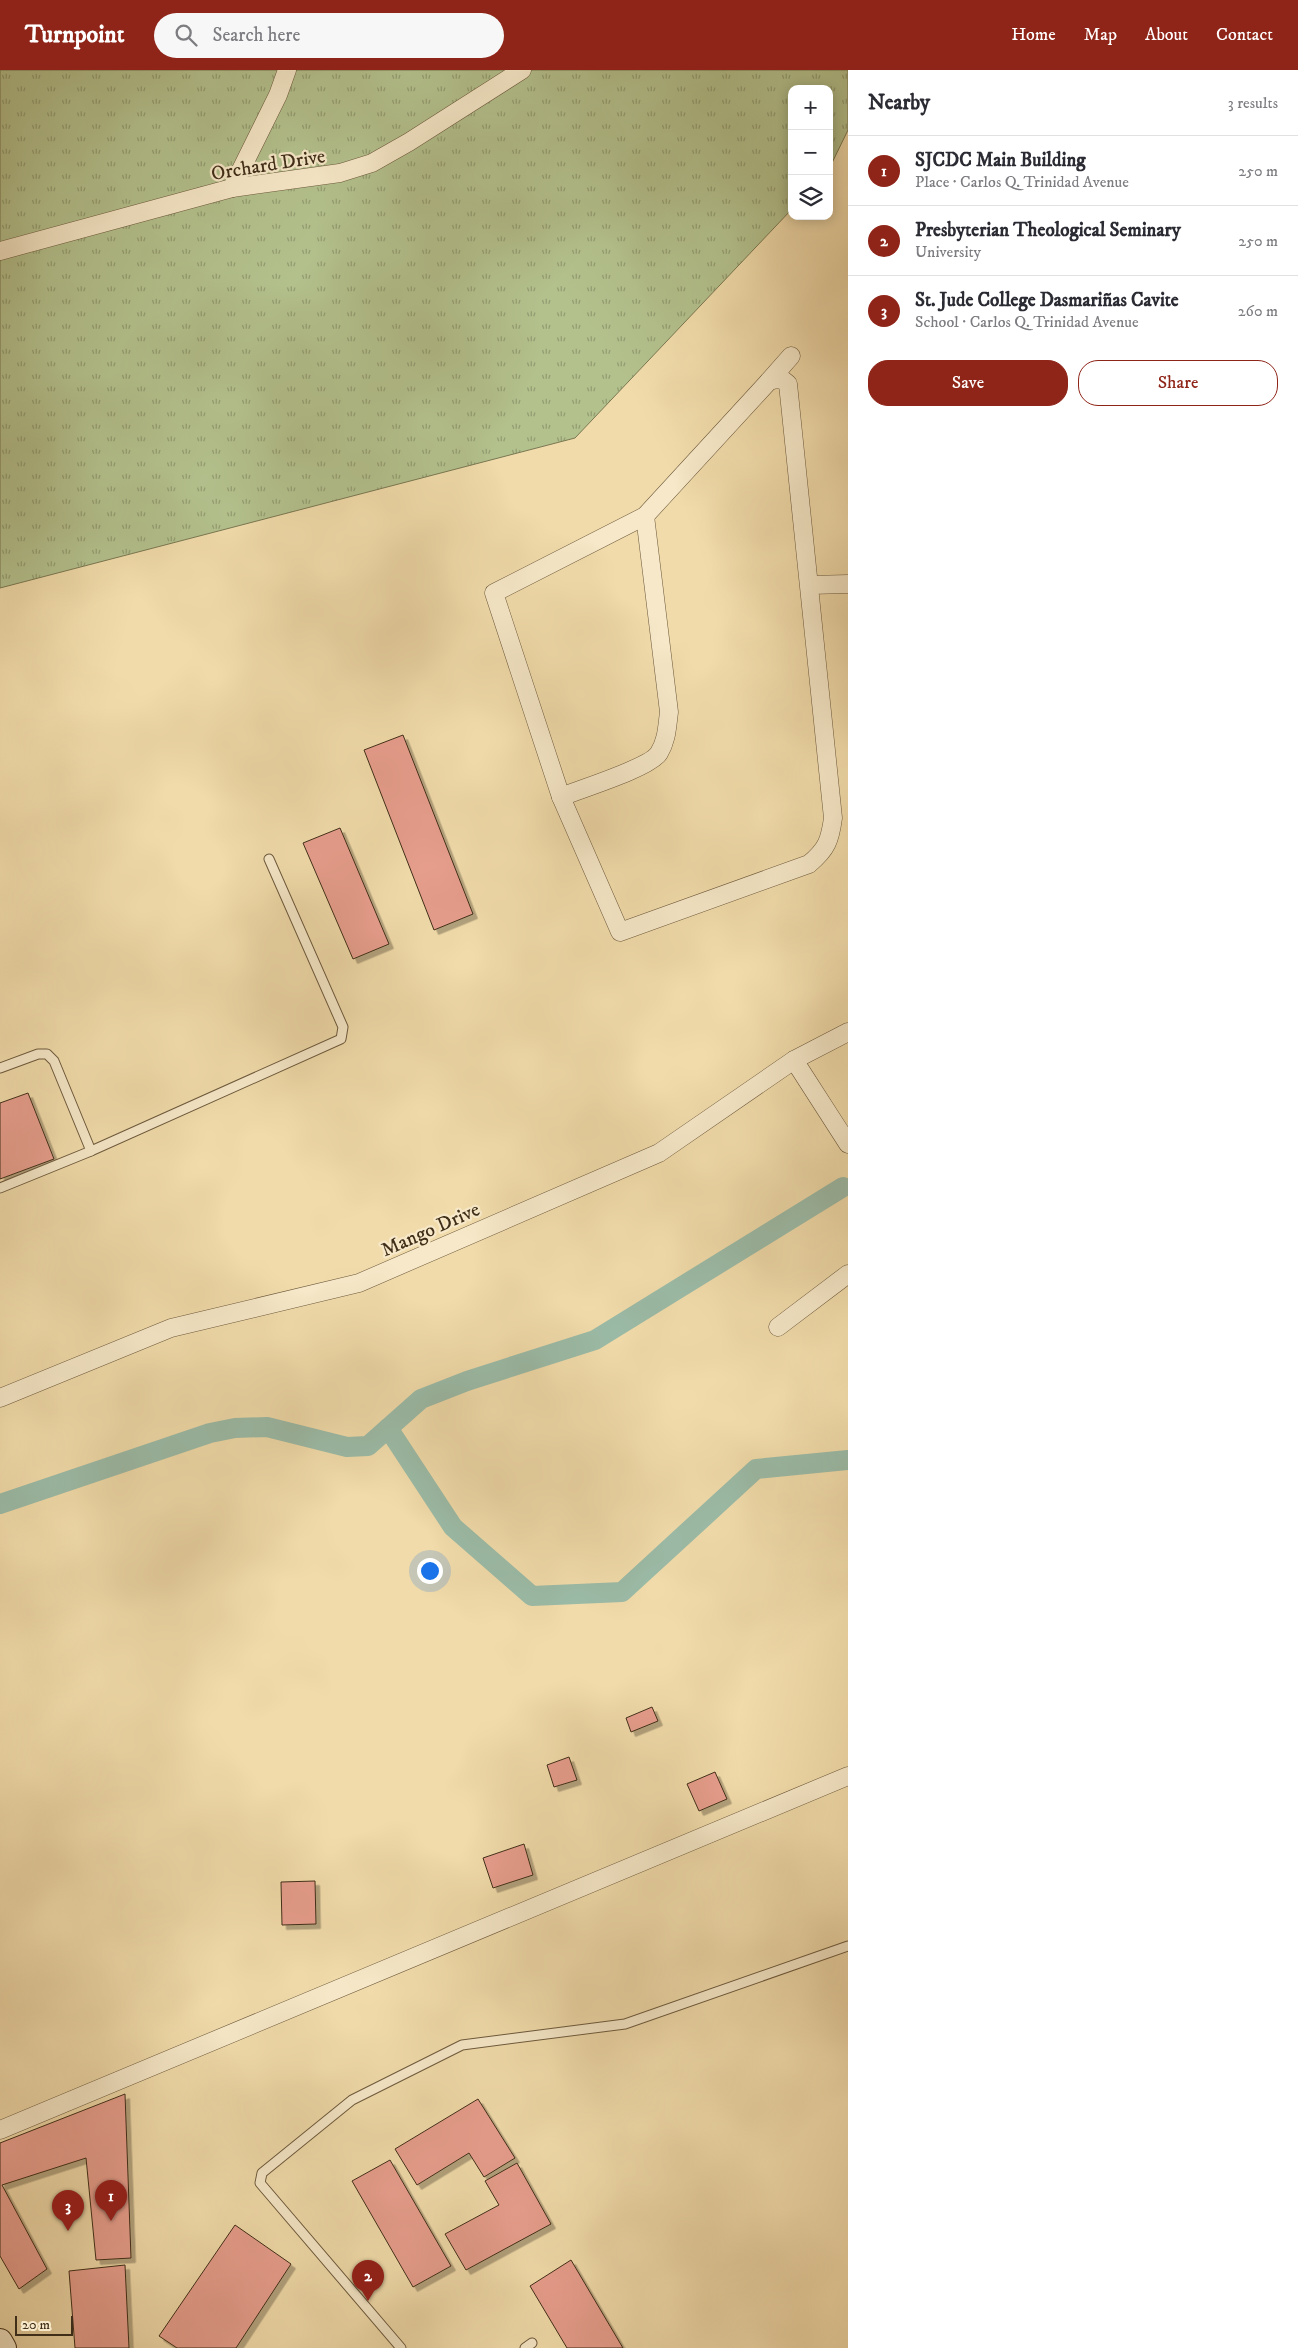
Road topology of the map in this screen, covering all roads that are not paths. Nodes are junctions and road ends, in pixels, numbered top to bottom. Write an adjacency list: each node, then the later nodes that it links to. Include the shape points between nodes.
1 (287, 70): 3 (street)
2 (522, 70): 3 (street, Orchard Drive, via 372,163 340,173)
3 (232, 188): 4 (street, Orchard Drive)
4 (0, 251)
5 (791, 356): 6 (street)
6 (770, 381): 7 (street); 9 (street, via 783,380 788,384)
7 (645, 516): 10 (street, via 668,712 667,737 658,755 644,765); 10 (street, via 494,593)
8 (848, 584): 9 (street)
9 (810, 585): 10 (street, via 833,818 830,838 822,852 809,864 620,932)
10 (561, 797)
11 (269, 859): 16 (lane, via 343,1027 341,1039)
12 (848, 1032): 13 (street, Mango Drive)
13 (794, 1060): 15 (street); 20 (street, Mango Drive, via 659,1153 368,1280 171,1328)
14 (0, 1068): 16 (lane, via 38,1054 47,1054 54,1061)
15 (848, 1144)
16 (91, 1151): 17 (lane)
17 (0, 1188)
18 (848, 1274): 19 (street)
19 (778, 1327)
20 (0, 1398)
21 (848, 1776): 23 (street)
22 (848, 1946): 26 (lane, via 625,2024 462,2045 352,2100 262,2173 260,2183)
23 (0, 2130)
24 (0, 2341): 25 (main road)
25 (4, 2348)
26 (401, 2348)

